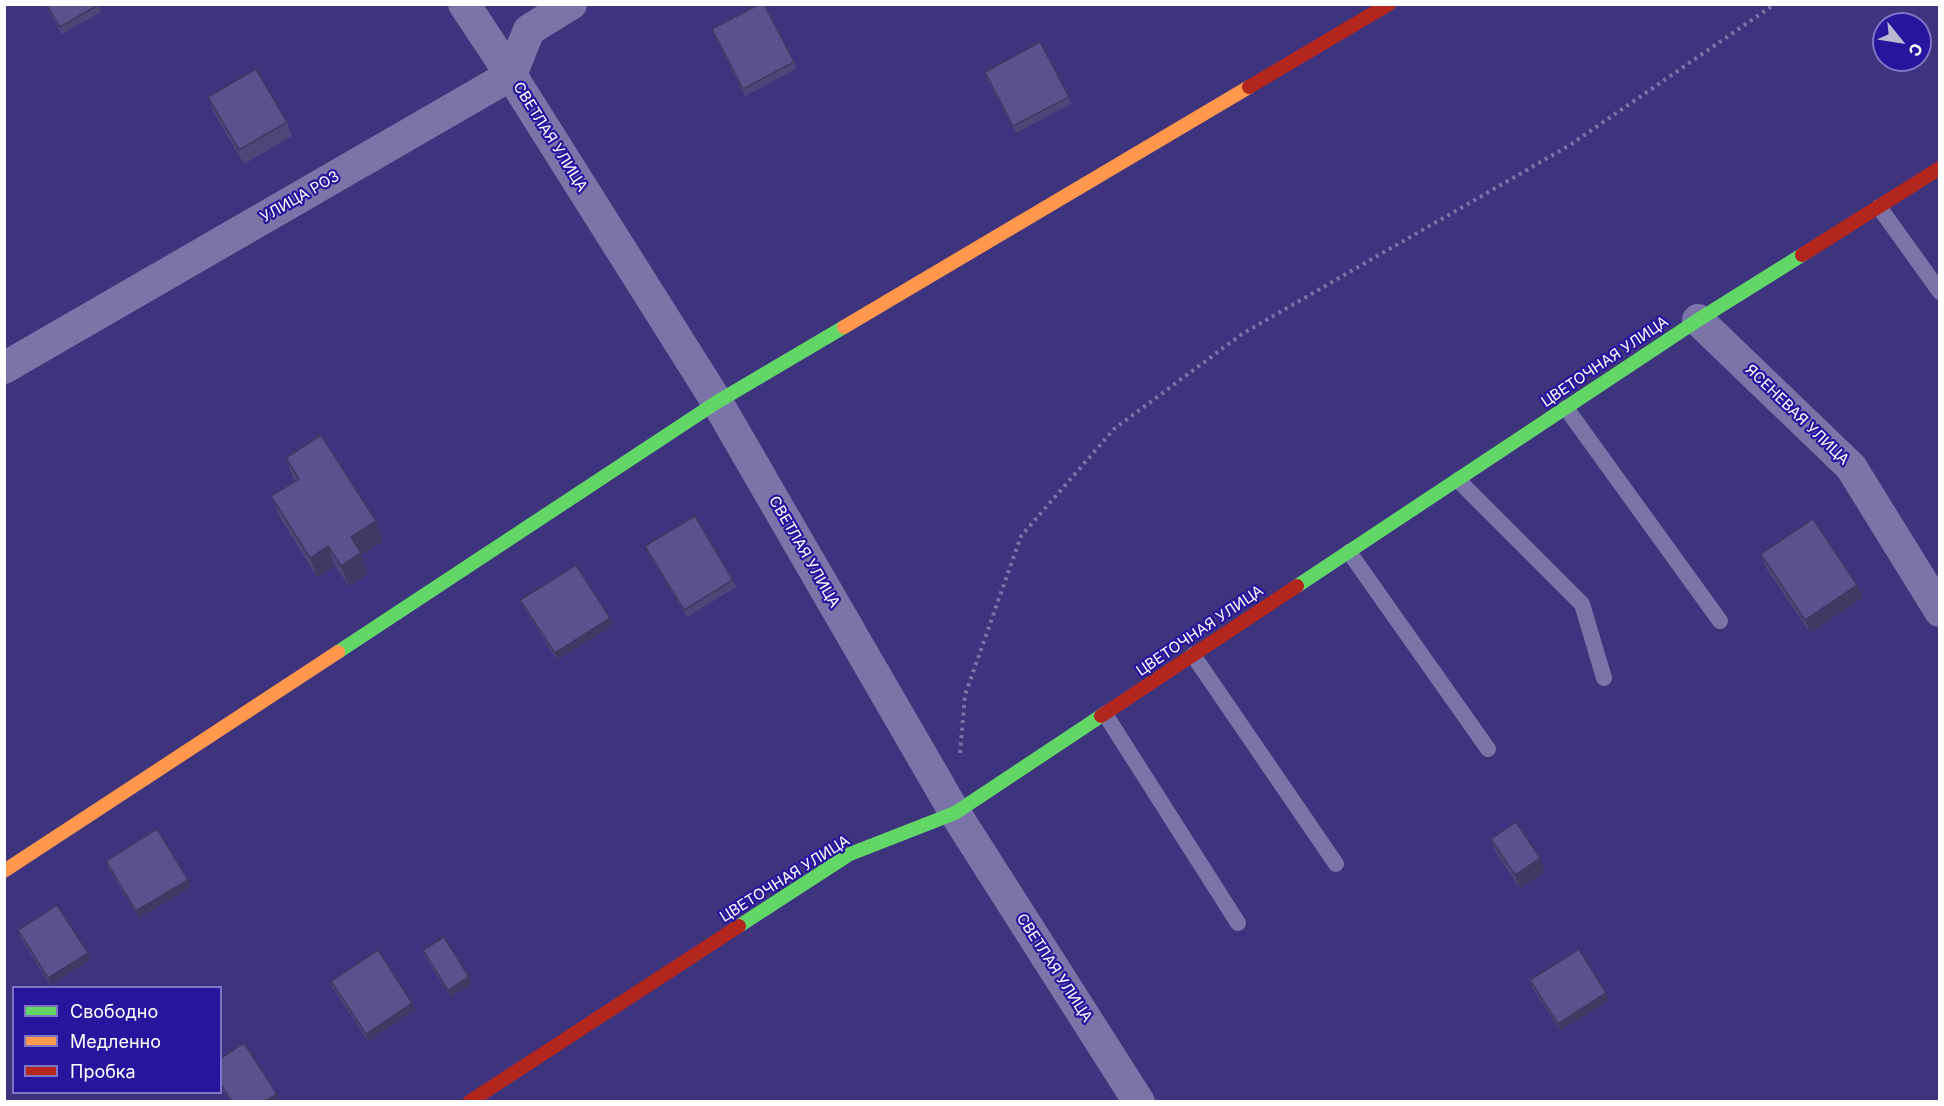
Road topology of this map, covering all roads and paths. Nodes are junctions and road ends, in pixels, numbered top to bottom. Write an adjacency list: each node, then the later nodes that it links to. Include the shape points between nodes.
1 (465, 4): 5 (street, СВЕТЛАЯ УЛИЦА)
2 (571, 4): 5 (street, via 529,30)
3 (1389, 4): 11 (street)
4 (1774, 4): 21 (path, via 1570,145 1242,334 1114,429 1021,536 965,695)
5 (511, 75): 10 (street, УЛИЦА РОЗ); 11 (street, СВЕТЛАЯ УЛИЦА)
6 (1940, 168): 7 (street, ЦВЕТОЧНАЯ УЛИЦА)
7 (1879, 207): 8 (lane); 9 (street, ЦВЕТОЧНАЯ УЛИЦА)
8 (1940, 292)
9 (1698, 320): 12 (street, ЦВЕТОЧНАЯ УЛИЦА); 15 (street, ЯСЕНЕВАЯ УЛИЦА, via 1851,467)
10 (4, 368)
11 (717, 402): 22 (street, СВЕТЛАЯ УЛИЦА); 24 (street)
12 (1566, 408): 13 (street, ЦВЕТОЧНАЯ УЛИЦА); 16 (lane)
13 (1458, 480): 14 (street, ЦВЕТОЧНАЯ УЛИЦА); 18 (lane, via 1582,604)
14 (1349, 552): 17 (street, ЦВЕТОЧНАЯ УЛИЦА); 20 (lane)
15 (1940, 611)
16 (1720, 621)
17 (1193, 655): 19 (street, ЦВЕТОЧНАЯ УЛИЦА); 23 (lane)
18 (1604, 678)
19 (1105, 714): 22 (street, ЦВЕТОЧНАЯ УЛИЦА); 25 (lane)
20 (1488, 749)
21 (960, 754)
22 (955, 813): 26 (street, ЦВЕТОЧНАЯ УЛИЦА, via 850,854); 27 (street, СВЕТЛАЯ УЛИЦА)
23 (1336, 864)
24 (4, 871)
25 (1238, 923)
26 (469, 1101)
27 (1139, 1101)

